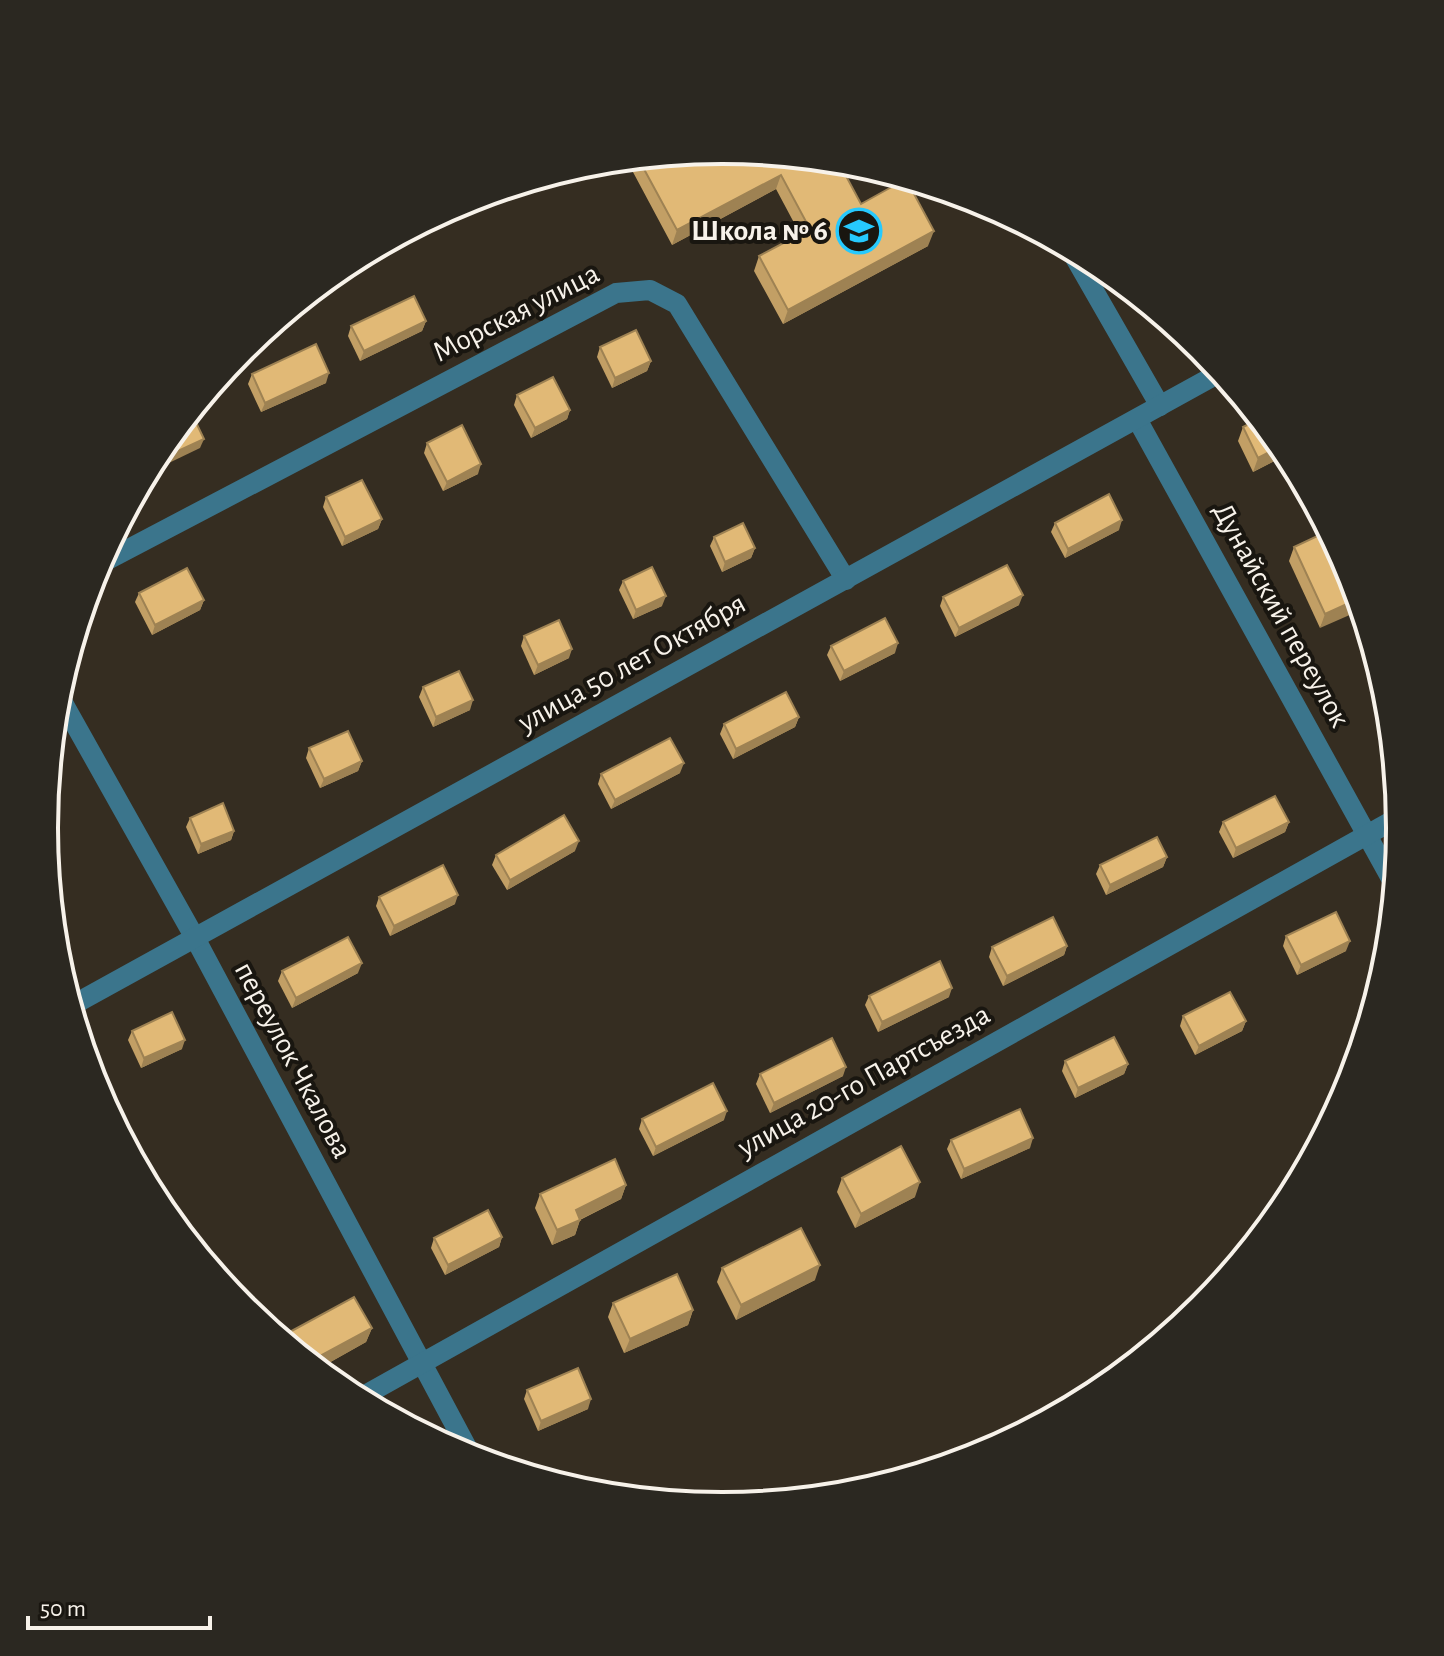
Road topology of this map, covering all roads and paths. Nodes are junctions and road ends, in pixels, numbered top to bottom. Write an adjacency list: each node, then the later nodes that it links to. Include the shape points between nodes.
1 (1082, 271): 3 (street)
2 (1210, 378): 3 (street, улица 50 лет Октября)
3 (1160, 406): 4 (street, улица 50 лет Октября)
4 (1137, 419): 6 (street, улица 50 лет Октября); 9 (street, Дунайский переулок)
5 (117, 555): 6 (street, Морская улица, via 616,293 650,290 677,304)
6 (846, 580): 11 (street, улица 50 лет Октября)
7 (69, 713): 11 (street, переулок Чкалова)
8 (1386, 824): 9 (street, улица 20-го Партсъезда)
9 (1368, 834): 10 (street, Дунайский переулок); 13 (street, улица 20-го Партсъезда)
10 (1385, 867)
11 (195, 938): 12 (street, улица 50 лет Октября); 13 (street, переулок Чкалова)
12 (81, 1000)
13 (420, 1364): 14 (street, улица 20-го Партсъезда); 15 (street, переулок Чкалова)
14 (371, 1391)
15 (462, 1438)

